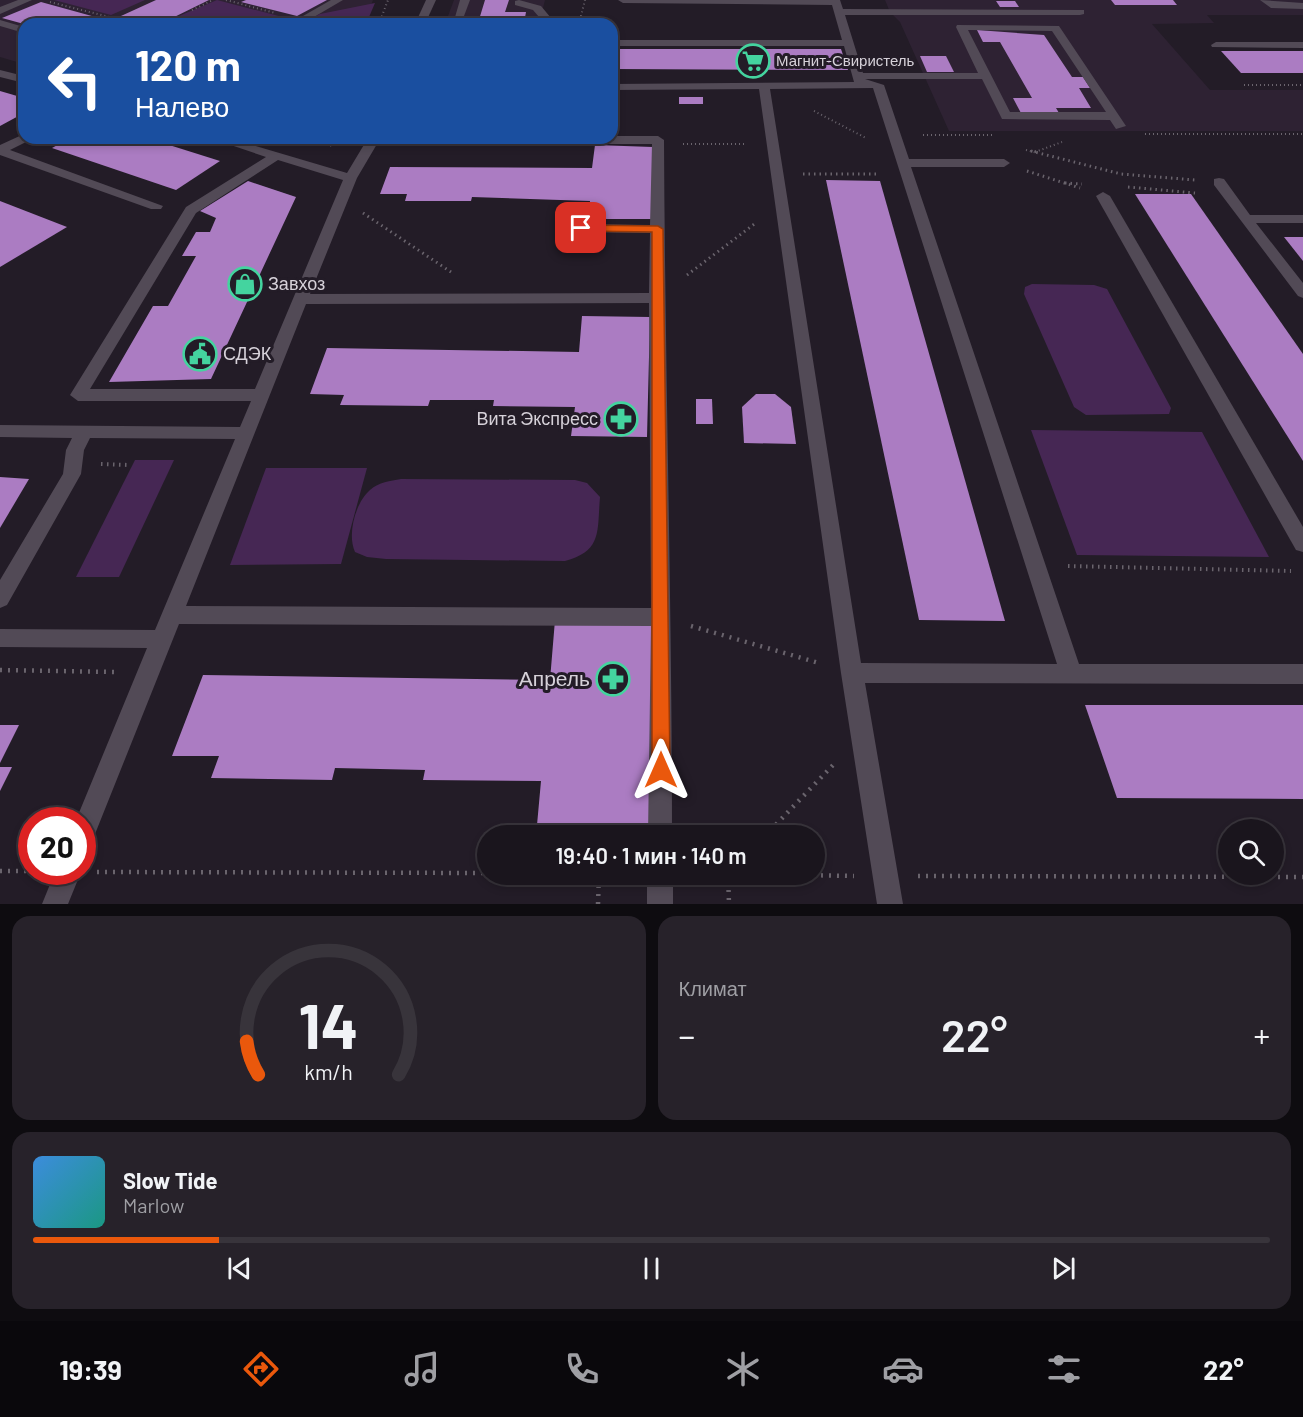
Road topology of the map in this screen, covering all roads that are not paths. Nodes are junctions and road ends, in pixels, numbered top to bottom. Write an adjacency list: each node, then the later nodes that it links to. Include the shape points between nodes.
1 (27, 0): 10 (street)
2 (338, 0): 12 (street)
3 (431, 0): 13 (street)
4 (465, 0): 14 (street)
5 (623, 0): 8 (street)
6 (1265, 0): 9 (street, via 1271,5)
7 (519, 3): 15 (street, via 537,8)
8 (837, 5): 11 (street); 19 (street)
9 (1303, 6)
10 (0, 11)
11 (1080, 12)
12 (305, 18)
13 (423, 18)
14 (459, 18)
15 (546, 18)
16 (0, 23): 17 (street)
17 (18, 28)
18 (618, 43): 19 (street)
19 (848, 44): 25 (street)
20 (1216, 45): 21 (street)
21 (1303, 45)
22 (0, 73): 24 (street)
23 (986, 76): 25 (street); 28 (street, via 1006,116); 28 (street, via 961,27 1055,28)
24 (18, 78)
25 (860, 80): 26 (street); 36 (street, via 878,85)
26 (764, 85): 27 (street); 59 (street)
27 (618, 87)
28 (1114, 116): 29 (street)
29 (1120, 126)
30 (618, 140): 45 (street, via 658,140)
31 (18, 141): 34 (street)
32 (236, 144): 35 (street)
33 (371, 144): 38 (street)
34 (0, 151): 41 (street)
35 (276, 156): 38 (street); 49 (street, via 191,210 78,395)
36 (904, 164): 37 (street); 60 (street)
37 (1004, 164)
38 (350, 178): 48 (street)
39 (1219, 182): 42 (street)
40 (1103, 196): 53 (street)
41 (156, 206)
42 (1246, 219): 43 (street); 46 (street)
43 (1303, 219)
44 (581, 228): 45 (street)
45 (658, 229): 47 (street)
46 (1303, 293)
47 (657, 298): 48 (street); 56 (street)
48 (302, 299): 49 (street)
49 (262, 395): 52 (street)
50 (0, 431): 51 (street)
51 (84, 432): 52 (street); 54 (street, via 75,450 72,474)
52 (246, 433): 55 (street)
53 (1303, 543)
54 (0, 599)
55 (172, 615): 56 (street); 58 (street)
56 (662, 617): 63 (street)
57 (0, 639): 58 (street)
58 (162, 639): 62 (street)
59 (852, 673): 60 (street); 68 (street)
60 (1071, 674): 61 (street)
61 (1303, 674)
62 (93, 807)
63 (660, 825)
64 (63, 885): 66 (street)
65 (660, 885): 67 (street)
66 (55, 904)
67 (660, 904)
68 (890, 904)

